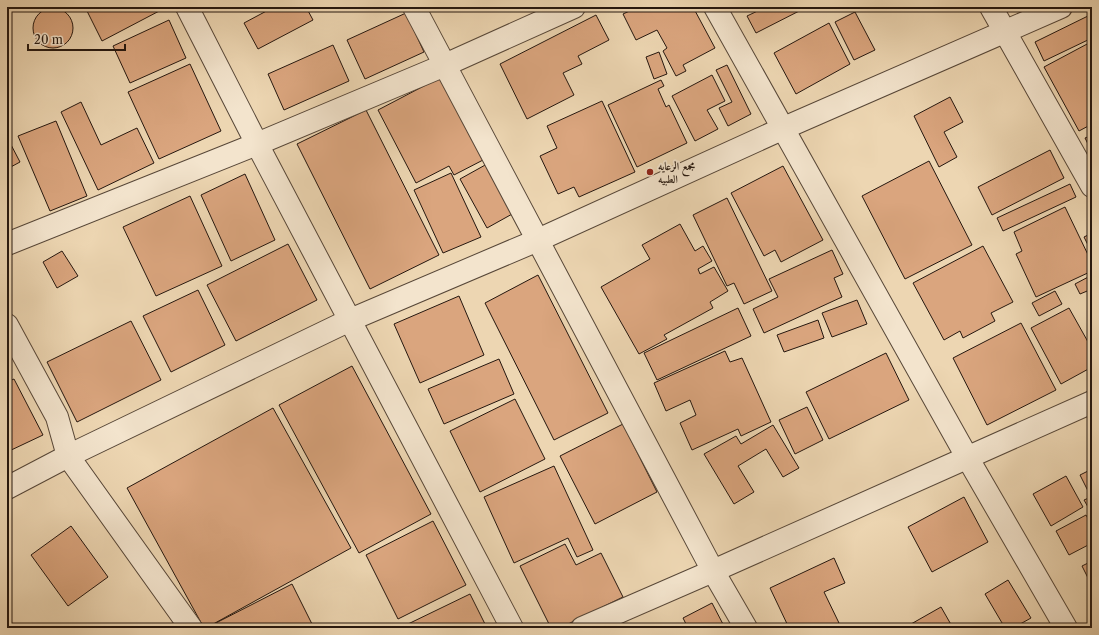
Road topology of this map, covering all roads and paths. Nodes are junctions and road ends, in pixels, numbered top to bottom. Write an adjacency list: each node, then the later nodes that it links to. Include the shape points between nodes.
1 (187, 7): 10 (street)
2 (414, 7): 8 (street)
3 (574, 7): 8 (street)
4 (715, 7): 9 (street)
5 (991, 7): 7 (street)
6 (1061, 7): 7 (street)
7 (1005, 32): 9 (street); 11 (street)
8 (445, 66): 10 (street); 12 (street)
9 (784, 128): 12 (street); 18 (street)
10 (257, 144): 13 (street); 14 (street)
11 (1092, 186)
12 (538, 240): 14 (street); 20 (street)
13 (7, 244)
14 (350, 320): 17 (street); 22 (street)
15 (7, 325): 17 (street, via 57,417)
16 (1092, 402): 18 (street)
17 (68, 456): 19 (street); 21 (street)
18 (967, 457): 20 (street); 25 (street)
19 (7, 488)
20 (713, 571): 23 (street); 24 (street)
21 (190, 628)
22 (512, 628)
23 (582, 628)
24 (746, 628)
25 (1066, 628)

